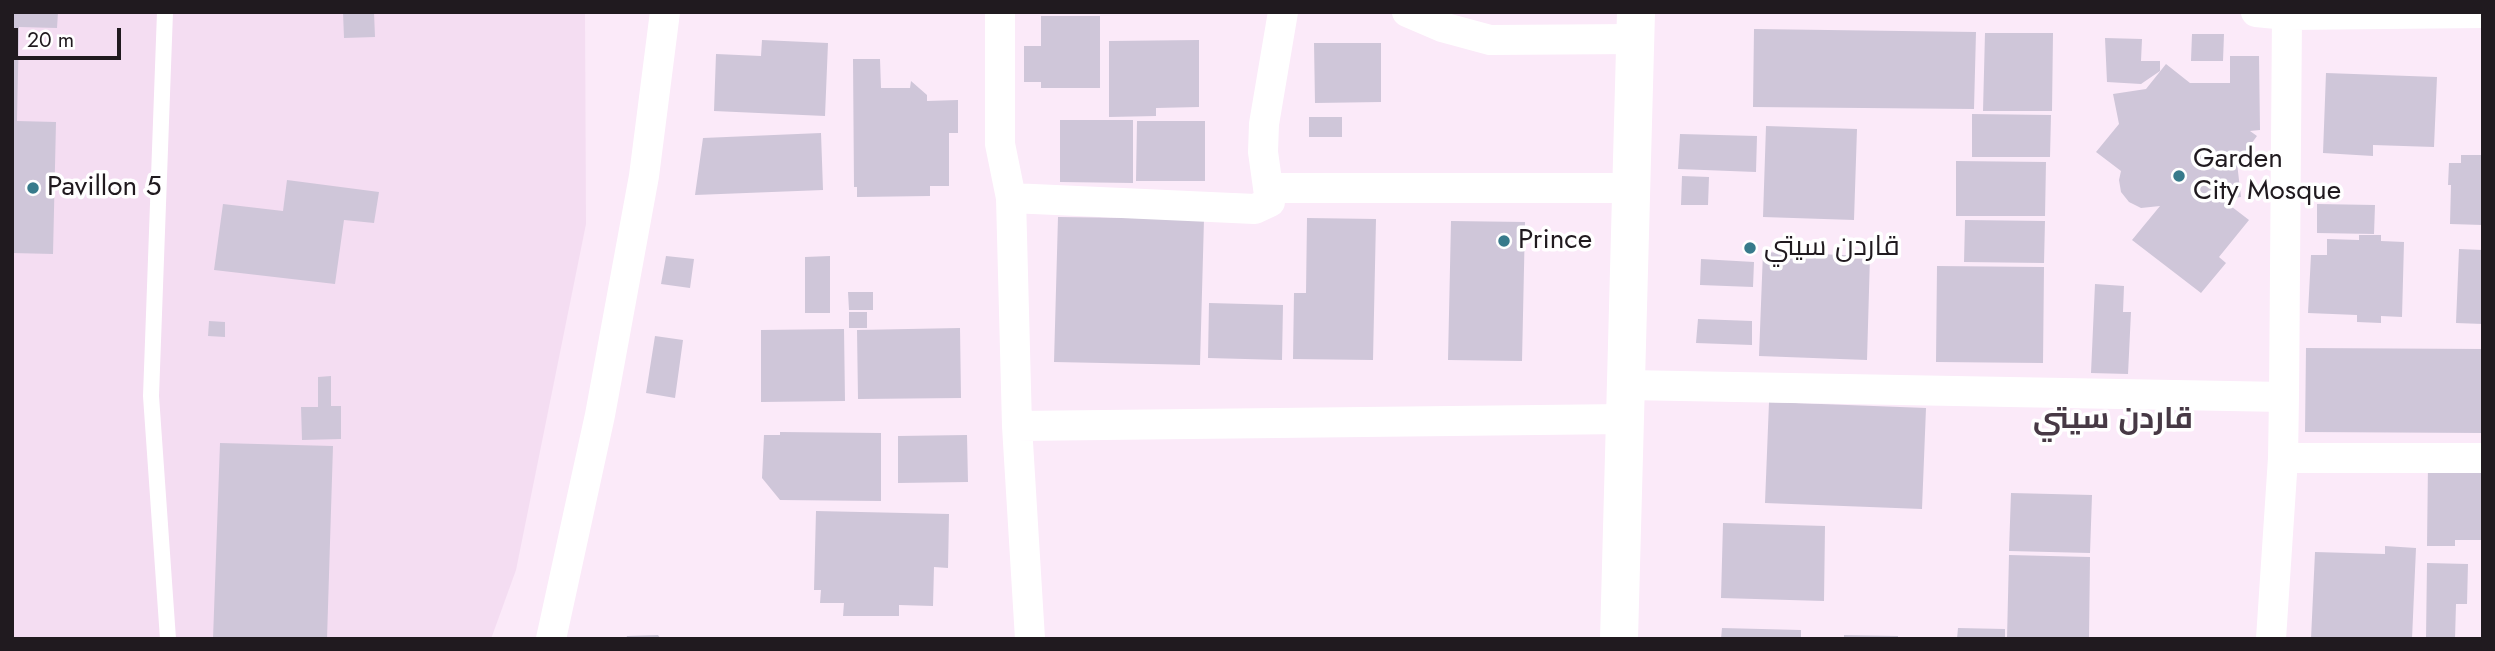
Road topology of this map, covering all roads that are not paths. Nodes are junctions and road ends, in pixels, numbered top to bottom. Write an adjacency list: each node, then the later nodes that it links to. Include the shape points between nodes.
1 (165, 12): 18 (lane, via 151,396)
2 (665, 12): 19 (street, via 644,176 600,415)
3 (1000, 12): 12 (street, via 1000,144)
4 (1283, 12): 10 (street, via 1264,124)
5 (1407, 12): 9 (street, via 1490,40)
6 (2256, 12): 8 (street)
7 (2483, 13): 8 (street)
8 (2287, 15): 13 (street)
9 (1635, 26): 11 (street)
10 (1268, 188): 11 (street); 12 (street, via 1270,202 1255,209)
11 (1631, 188): 14 (street)
12 (1011, 198): 15 (street)
13 (2284, 397): 14 (street); 16 (street)
14 (1625, 402): 15 (street); 21 (street)
15 (1017, 426): 20 (street)
16 (2283, 458): 17 (street); 22 (street)
17 (2483, 458)
18 (168, 639)
19 (551, 639)
20 (1030, 639)
21 (1619, 639)
22 (2271, 639)

